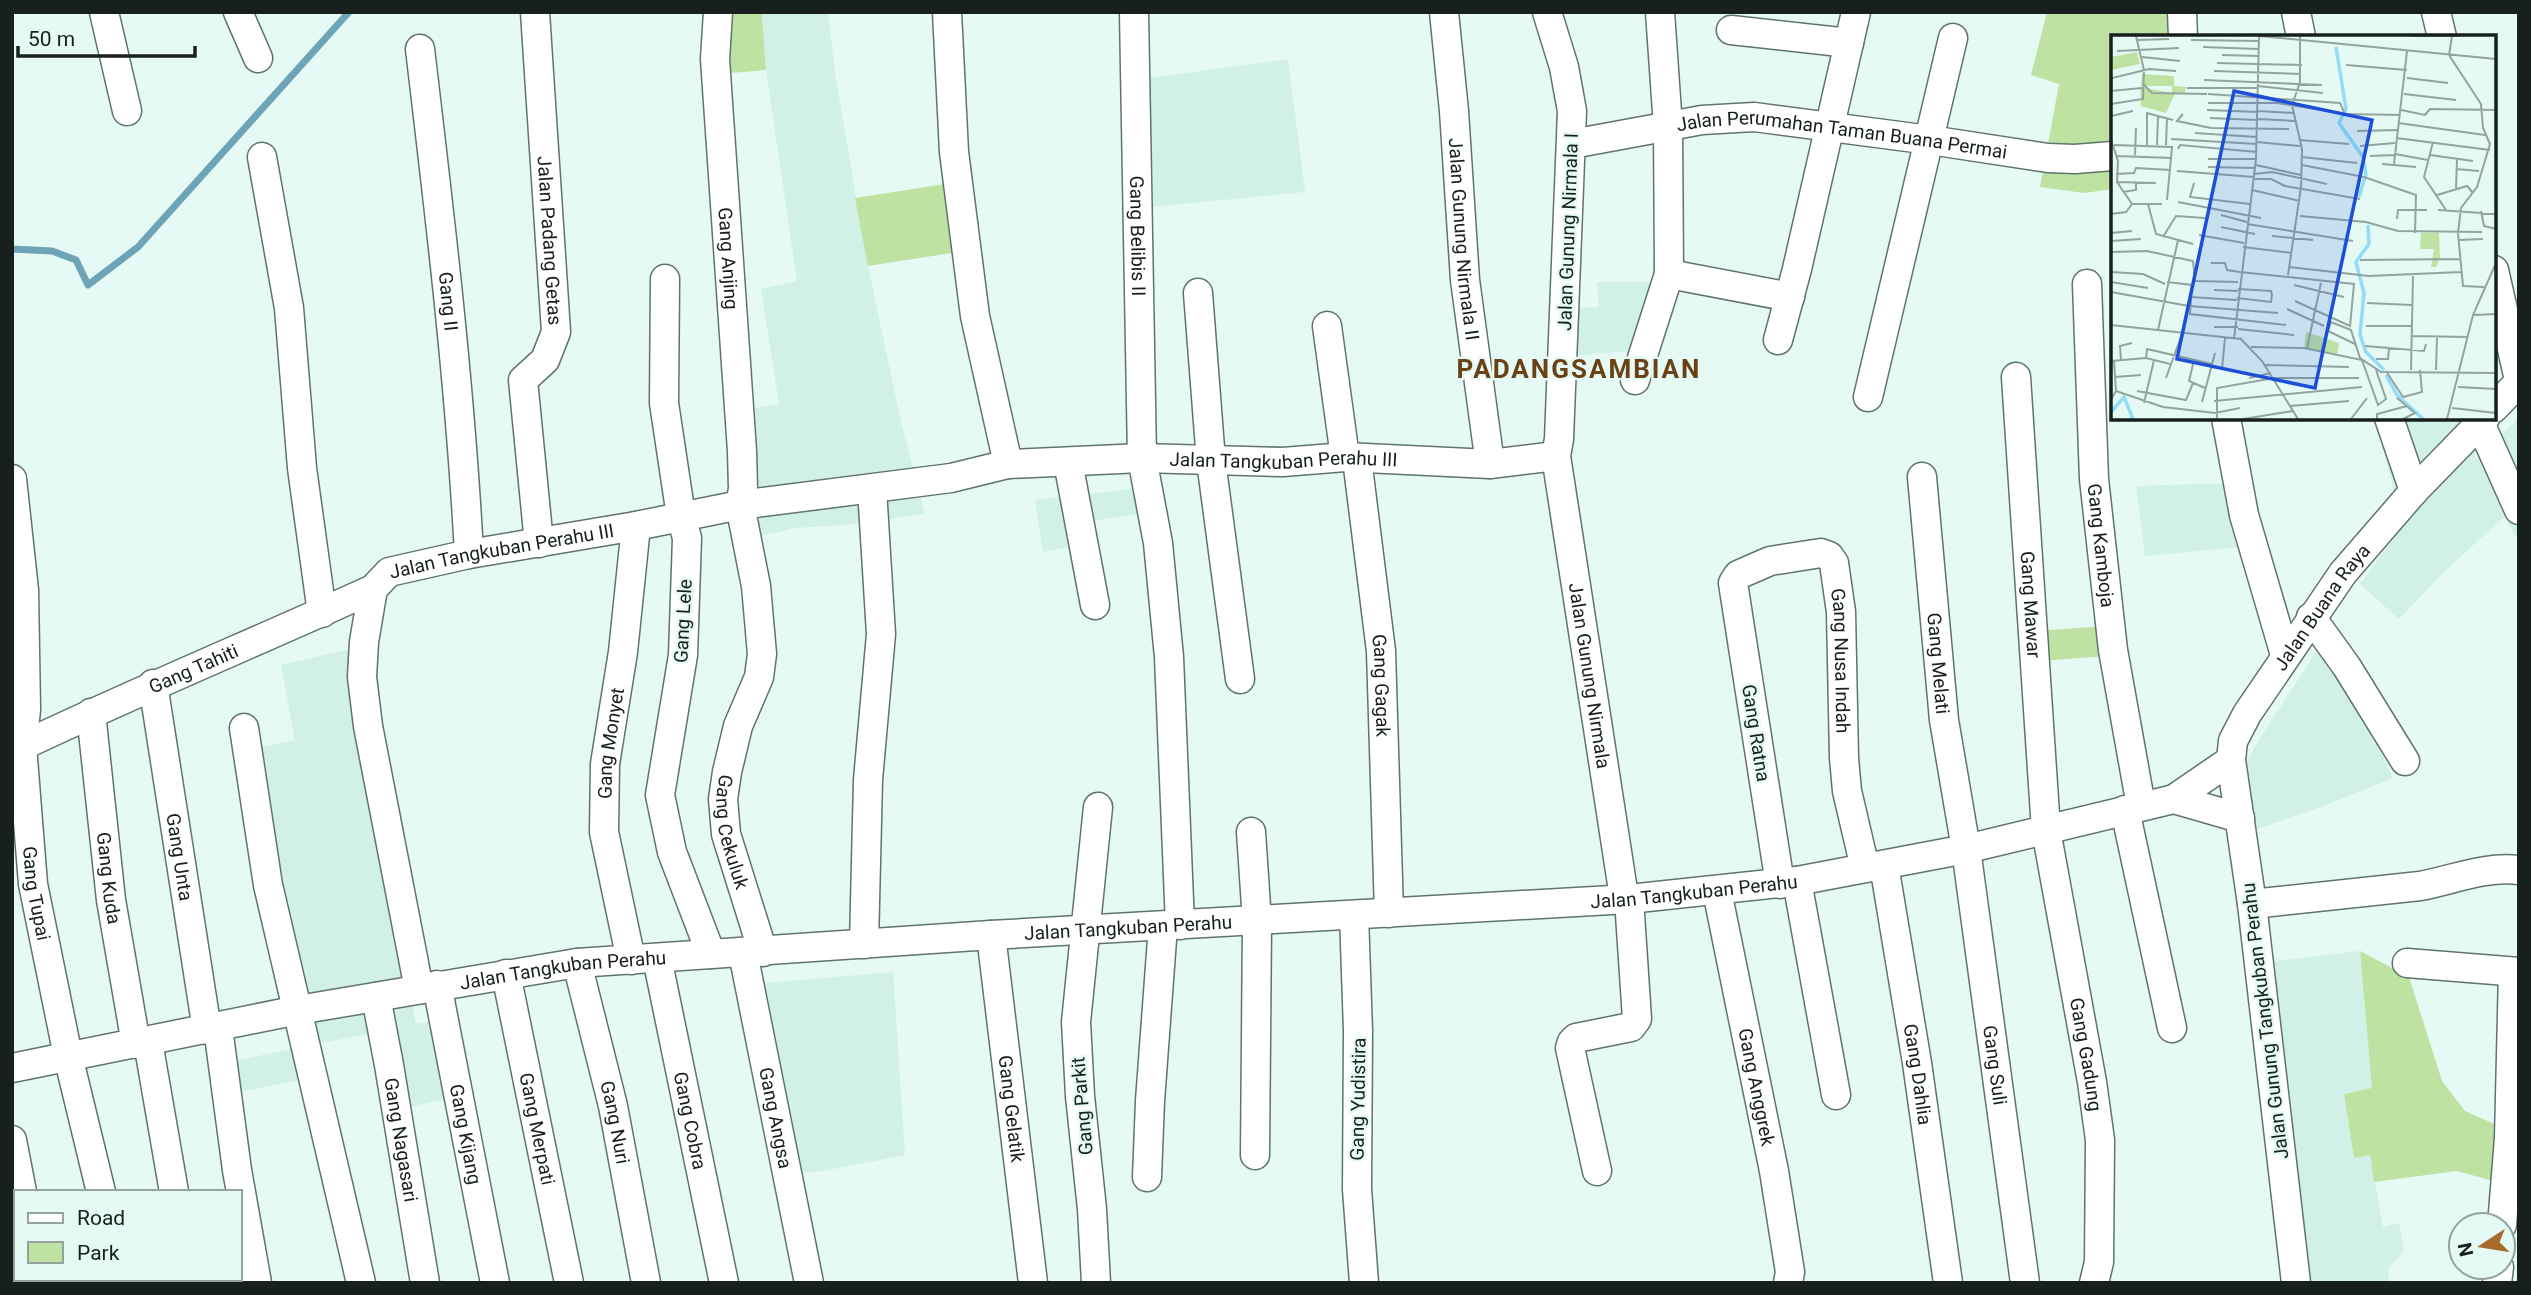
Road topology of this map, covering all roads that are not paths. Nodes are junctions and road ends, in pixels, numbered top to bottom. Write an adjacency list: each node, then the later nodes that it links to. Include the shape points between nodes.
1 (104, 12): 22 (street)
2 (238, 12): 21 (street)
3 (535, 12): 61 (street, Jalan Padang Getas, via 556,332 545,360 523,380)
4 (718, 12): 57 (street, Gang Anjing, via 715,60 742,451)
5 (947, 12): 51 (street, via 954,152 975,316)
6 (1133, 12): 47 (street, Gang Belibis II)
7 (1444, 12): 52 (street, Jalan Gunung Nirmala II, via 1465,280)
8 (1546, 12): 26 (street, Jalan Gunung Nirmala I, via 1570,89)
9 (1660, 12): 23 (street)
10 (1856, 12): 19 (street)
11 (2182, 12): 15 (street)
12 (2296, 12): 16 (street)
13 (2436, 12): 17 (street)
14 (1731, 30): 19 (street)
15 (2183, 35)
16 (2301, 35)
17 (2442, 35)
18 (1953, 38): 25 (street)
19 (1849, 43): 24 (street)
20 (420, 49): 62 (street, Gang II, via 450,298)
21 (258, 58)
22 (127, 111)
23 (1668, 127): 24 (street, Jalan Perumahan Taman Buana Permai, via 1754,117); 26 (street, Jalan Perumahan Taman Buana Permai); 29 (street)
24 (1829, 127): 25 (street, Jalan Perumahan Taman Buana Permai); 34 (street)
25 (1930, 139): 27 (street, Jalan Perumahan Taman Buana Permai, via 2048,158); 40 (street)
26 (1572, 144): 46 (street, Jalan Gunung Nirmala I)
27 (2111, 156)
28 (262, 157): 66 (street, via 289,307 302,468)
29 (1669, 274): 34 (street); 38 (street)
30 (665, 279): 59 (street, Gang Lele, via 664,403)
31 (2496, 279): 39 (street)
32 (2087, 284): 78 (street, Gang Kamboja, via 2094,479)
33 (1198, 293): 49 (street)
34 (1790, 297): 36 (street)
35 (1327, 326): 48 (street, Gang Gagak)
36 (1778, 340)
37 (2016, 377): 80 (street, Gang Mawar)
38 (1635, 380)
39 (2519, 381): 41 (street, Jalan Buana Raya)
40 (1868, 397)
41 (2496, 406)
42 (2226, 420): 68 (street, via 2241,503)
43 (2390, 420): 56 (street)
44 (2483, 420): 56 (street, Jalan Buana Raya)
45 (2487, 420): 58 (street)
46 (1556, 456): 52 (street, Jalan Tangkuban Perahu III); 87 (street, Jalan Gunung Nirmala)
47 (1142, 458): 49 (street, Jalan Tangkuban Perahu III); 50 (street, Jalan Tangkuban Perahu III); 92 (street, Gang Belibis II, via 1158,543 1169,657)
48 (1351, 458): 49 (street, Jalan Tangkuban Perahu III); 52 (street, Jalan Tangkuban Perahu III); 89 (street, Gang Gagak, via 1381,652)
49 (1211, 461): 69 (street)
50 (1068, 462): 51 (street, Jalan Tangkuban Perahu III); 65 (street)
51 (1008, 464): 55 (street, Jalan Tangkuban Perahu III)
52 (1490, 464)
53 (1922, 477): 82 (street, Gang Melati, via 1944,720)
54 (12, 479): 73 (street, Gang Tupai, via 24,590 26,710)
55 (872, 489): 57 (street, Jalan Tangkuban Perahu III); 95 (street, via 881,634 868,780)
56 (2414, 491): 67 (street, Jalan Buana Raya)
57 (740, 505): 59 (street, Jalan Tangkuban Perahu III); 96 (street, Gang Cekuluk, via 756,586 762,654 738,726 723,799 726,834)
58 (2519, 510)
59 (681, 516): 60 (street, Jalan Tangkuban Perahu III); 97 (street, Gang Lele, via 687,538 683,655 660,795 672,852)
60 (636, 526): 61 (street, Jalan Tangkuban Perahu III); 98 (street, Gang Monyet, via 605,764 604,832)
61 (539, 543): 62 (street, Jalan Tangkuban Perahu III)
62 (469, 554): 64 (street, Jalan Tangkuban Perahu III, via 388,572)
63 (1733, 583): 83 (street, Gang Nusa Indah, via 1738,575 1770,562 1821,553 1834,563 1842,612 1847,791); 85 (street, Gang Ratna)
64 (373, 589): 66 (street, Gang Tahiti); 103 (street, Jalan Tangkuban Perahu III, via 364,642 368,726)
65 (1095, 605)
66 (322, 612): 70 (street, Gang Tahiti)
67 (2311, 617): 68 (street, Jalan Buana Raya); 75 (street)
68 (2286, 655): 74 (street, Jalan Buana Raya, via 2240,727)
69 (1240, 679)
70 (153, 684): 71 (street, Gang Tahiti); 107 (street, Gang Unta)
71 (90, 713): 73 (street, Gang Tahiti); 108 (street, Gang Kuda, via 111,900)
72 (244, 728): 105 (street, via 268,885)
73 (17, 746): 109 (street, Gang Tupai, via 33,884)
74 (2231, 760): 76 (street); 79 (street, Jalan Gunung Tangkuban Perahu)
75 (2405, 761)
76 (2174, 799): 78 (street, Jalan Tangkuban Perahu); 79 (street, Jalan Tangkuban Perahu)
77 (1098, 807): 93 (street, Gang Parkit)
78 (2133, 808): 80 (street, Jalan Tangkuban Perahu); 106 (street, Gang Kamboja)
79 (2240, 818): 88 (street, Jalan Gunung Tangkuban Perahu)
80 (2046, 830): 82 (street, Jalan Tangkuban Perahu); 137 (street, Gang Gadung, via 2099,1140 2099,1262)
81 (1251, 832): 91 (street)
82 (1966, 849): 83 (street, Jalan Tangkuban Perahu); 136 (street, Gang Suli)
83 (1874, 866): 85 (street, Jalan Tangkuban Perahu); 135 (street, Gang Dahlia, via 1915,1051)
84 (2519, 870): 88 (street, via 2480,870 2420,886)
85 (1788, 882): 86 (street, Jalan Tangkuban Perahu); 111 (street, Gang Ratna)
86 (1717, 891): 87 (street, Jalan Tangkuban Perahu); 134 (street, Gang Anggrek, via 1774,1171)
87 (1627, 898): 89 (street, Jalan Tangkuban Perahu); 115 (street, Jalan Gunung Nirmala, via 1637,1019 1631,1027 1576,1038 1570,1048)
88 (2252, 904): 138 (street, Jalan Gunung Tangkuban Perahu)
89 (1389, 913): 90 (street, Jalan Tangkuban Perahu)
90 (1354, 915): 91 (street, Jalan Tangkuban Perahu); 133 (street, Gang Yudistira, via 1359,1031 1357,1189)
91 (1257, 921): 92 (street, Jalan Tangkuban Perahu); 114 (street)
92 (1171, 926): 93 (street, Jalan Tangkuban Perahu); 116 (street, Gang Belibis II, via 1150,1101)
93 (1084, 930): 94 (street, Jalan Tangkuban Perahu); 132 (street, Gang Parkit, via 1076,1022)
94 (991, 935): 95 (street, Jalan Tangkuban Perahu); 131 (street, Gang Gelatik)
95 (864, 944): 96 (street, Jalan Tangkuban Perahu)
96 (753, 952): 97 (street, Jalan Tangkuban Perahu); 130 (street, Gang Angsa)
97 (711, 954): 98 (street, Jalan Tangkuban Perahu)
98 (644, 959): 99 (street, Jalan Tangkuban Perahu); 129 (street, Gang Cobra)
99 (577, 963): 102 (street, Jalan Tangkuban Perahu); 128 (street, Gang Nuri, via 613,1106)
100 (2407, 963): 101 (street)
101 (2516, 972): 112 (street)
102 (506, 974): 103 (street, Jalan Tangkuban Perahu); 127 (street, Gang Merpati)
103 (428, 987): 104 (street, Jalan Tangkuban Perahu); 126 (street, Gang Kijang)
104 (376, 997): 105 (street, Jalan Tangkuban Perahu); 125 (street, Gang Nagasari)
105 (298, 1010): 107 (street, Jalan Tangkuban Perahu); 124 (street)
106 (2172, 1028)
107 (213, 1029): 108 (street, Jalan Tangkuban Perahu); 120 (street, Gang Unta)
108 (142, 1043): 109 (street, Jalan Tangkuban Perahu); 119 (street, Gang Kuda)
109 (68, 1056): 110 (street, Jalan Tangkuban Perahu); 118 (street, Gang Tupai)
110 (12, 1068)
111 (1836, 1095)
112 (2514, 1139): 122 (street)
113 (12, 1140): 117 (street)
114 (1255, 1155)
115 (1597, 1171)
116 (1147, 1177)
117 (22, 1190)
118 (102, 1190)
119 (174, 1190)
120 (240, 1190)
121 (242, 1199): 123 (street, Gang Unta)
122 (2504, 1211)
123 (257, 1283)
124 (361, 1283)
125 (425, 1283)
126 (495, 1283)
127 (569, 1283)
128 (646, 1283)
129 (724, 1283)
130 (809, 1283)
131 (1033, 1283)
132 (1096, 1283)
133 (1364, 1283)
134 (1788, 1283)
135 (1948, 1283)
136 (2025, 1283)
137 (2094, 1283)
138 (2296, 1283)

